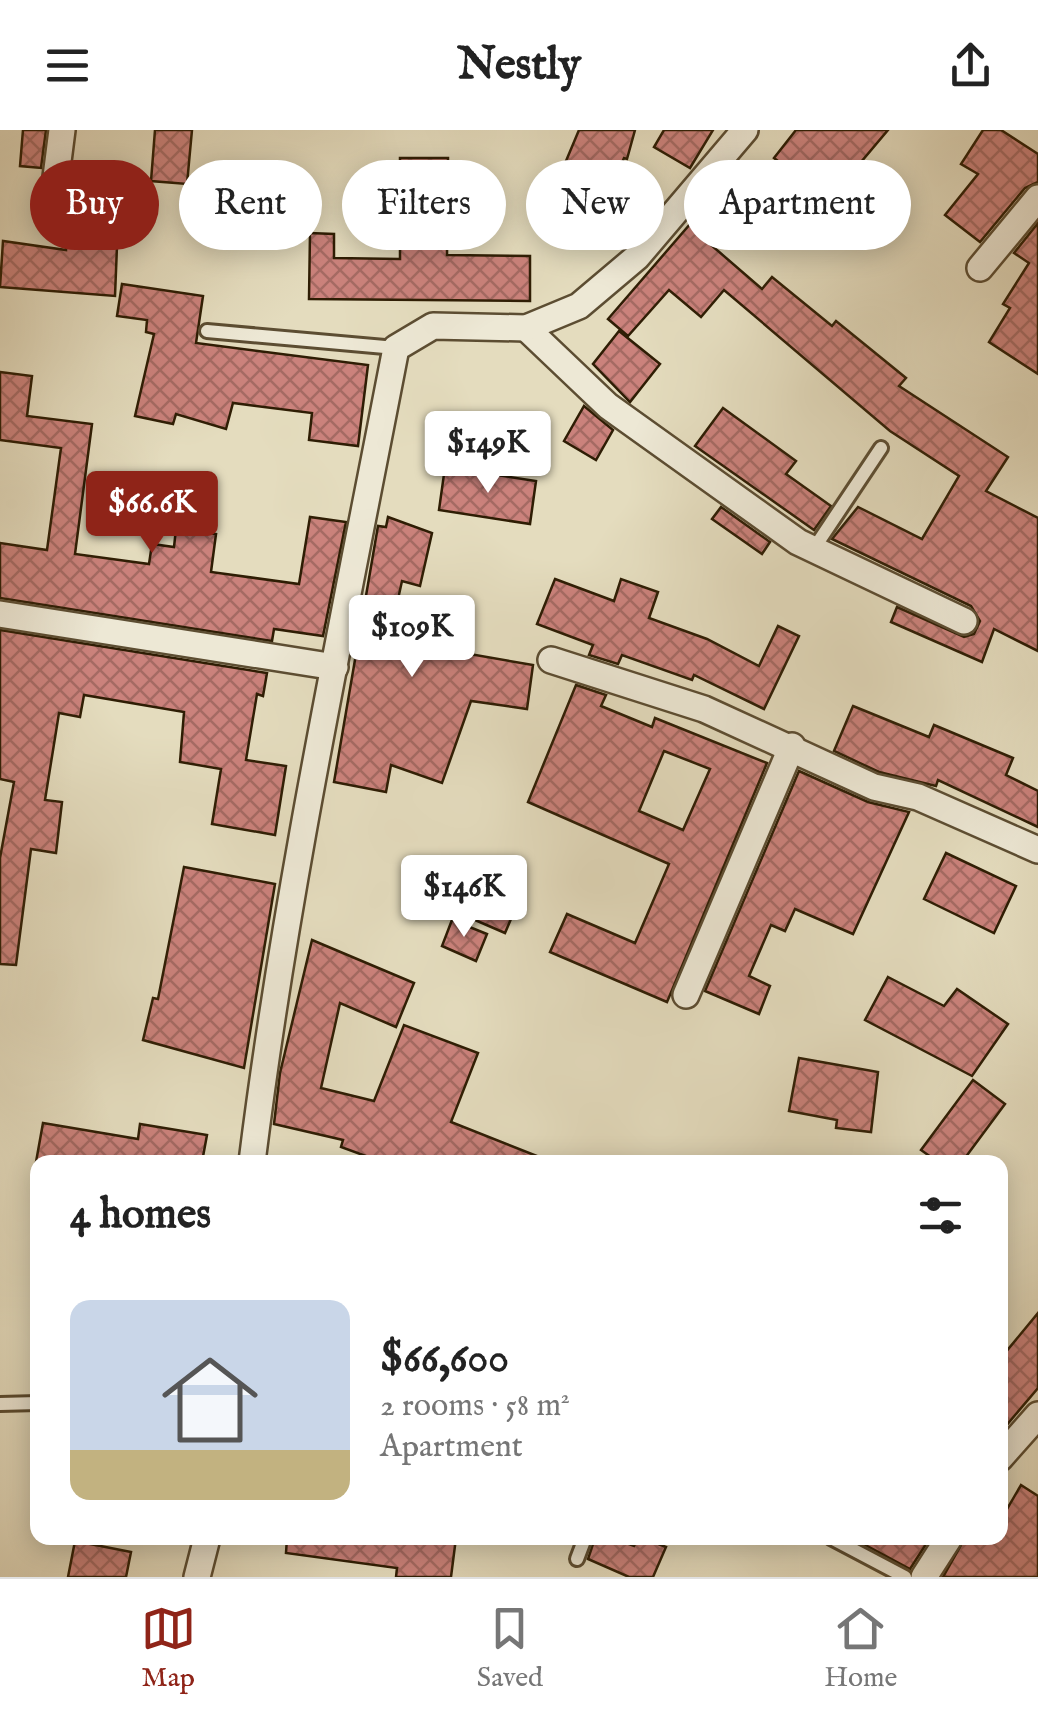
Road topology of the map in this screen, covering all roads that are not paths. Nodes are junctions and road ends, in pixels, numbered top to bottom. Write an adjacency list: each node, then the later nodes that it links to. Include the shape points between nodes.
1 (62, 130): 3 (street)
2 (744, 130): 6 (street, via 637,257 579,306)
3 (58, 160)
4 (1038, 198): 5 (street)
5 (980, 268)
6 (526, 328): 8 (street, via 432,326); 10 (street, via 608,406)
7 (207, 331): 8 (lane)
8 (396, 348): 14 (street)
9 (880, 448): 10 (lane)
10 (812, 551): 12 (street)
11 (0, 614): 14 (street)
12 (964, 621)
13 (551, 660): 15 (street, via 704,709)
14 (334, 667): 18 (street)
15 (792, 746): 16 (street, via 874,787 918,797); 17 (street)
16 (1038, 850)
17 (686, 995)
18 (253, 1155)
19 (0, 1404): 20 (lane)
20 (30, 1404)
21 (1038, 1416): 22 (street)
22 (1008, 1449)
23 (205, 1545): 28 (street)
24 (582, 1545): 27 (lane)
25 (844, 1545): 29 (lane)
26 (945, 1545): 30 (street)
27 (577, 1559)
28 (196, 1577)
29 (905, 1577)
30 (924, 1577)

